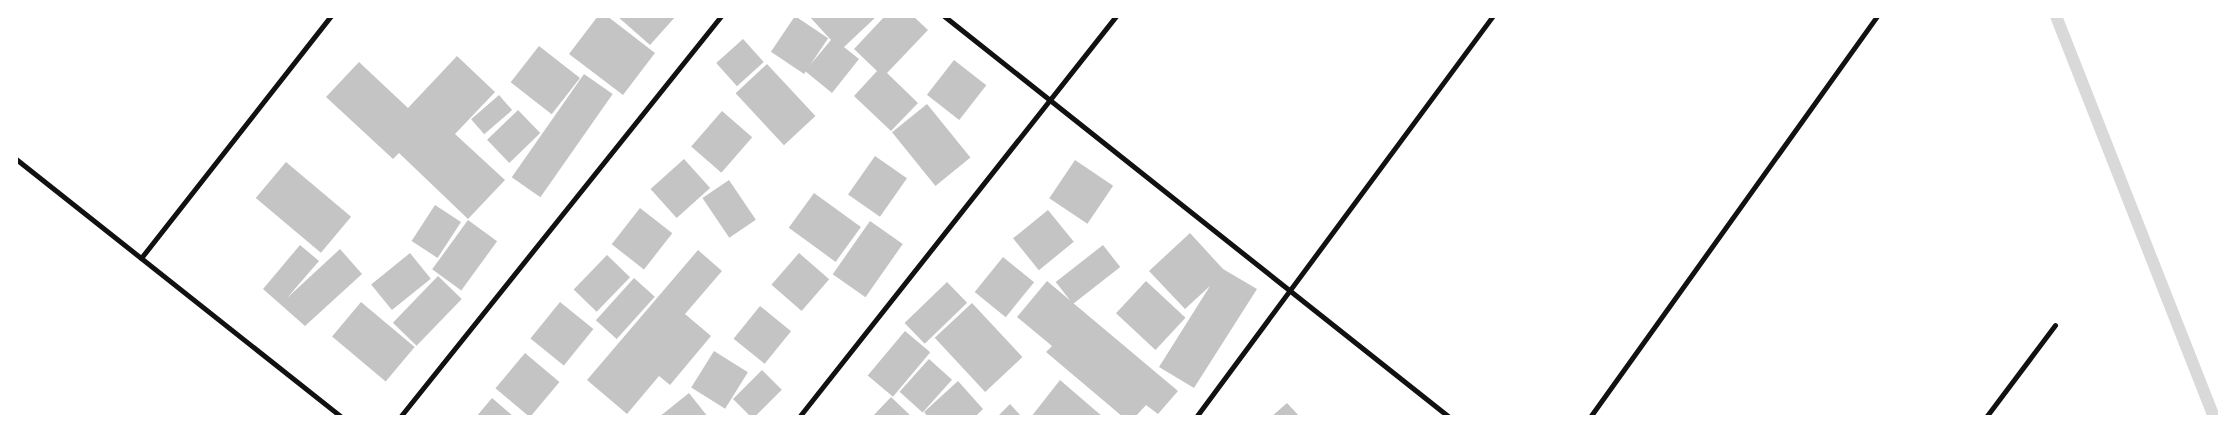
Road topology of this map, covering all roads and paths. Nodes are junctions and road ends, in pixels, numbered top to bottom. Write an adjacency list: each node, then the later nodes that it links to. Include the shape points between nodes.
1 (331, 16): 9 (street)
2 (721, 16): 13 (street)
3 (944, 16): 7 (street)
4 (1116, 16): 7 (street)
5 (1493, 16): 10 (street)
6 (1877, 16): 17 (street)
7 (1048, 100): 10 (street); 14 (street)
8 (16, 159): 9 (street)
9 (141, 258): 12 (street)
10 (1291, 292): 15 (street); 16 (street)
11 (2055, 325): 18 (street)
12 (342, 417)
13 (400, 417)
14 (799, 417)
15 (1196, 417)
16 (1449, 417)
17 (1590, 417)
18 (1986, 417)

